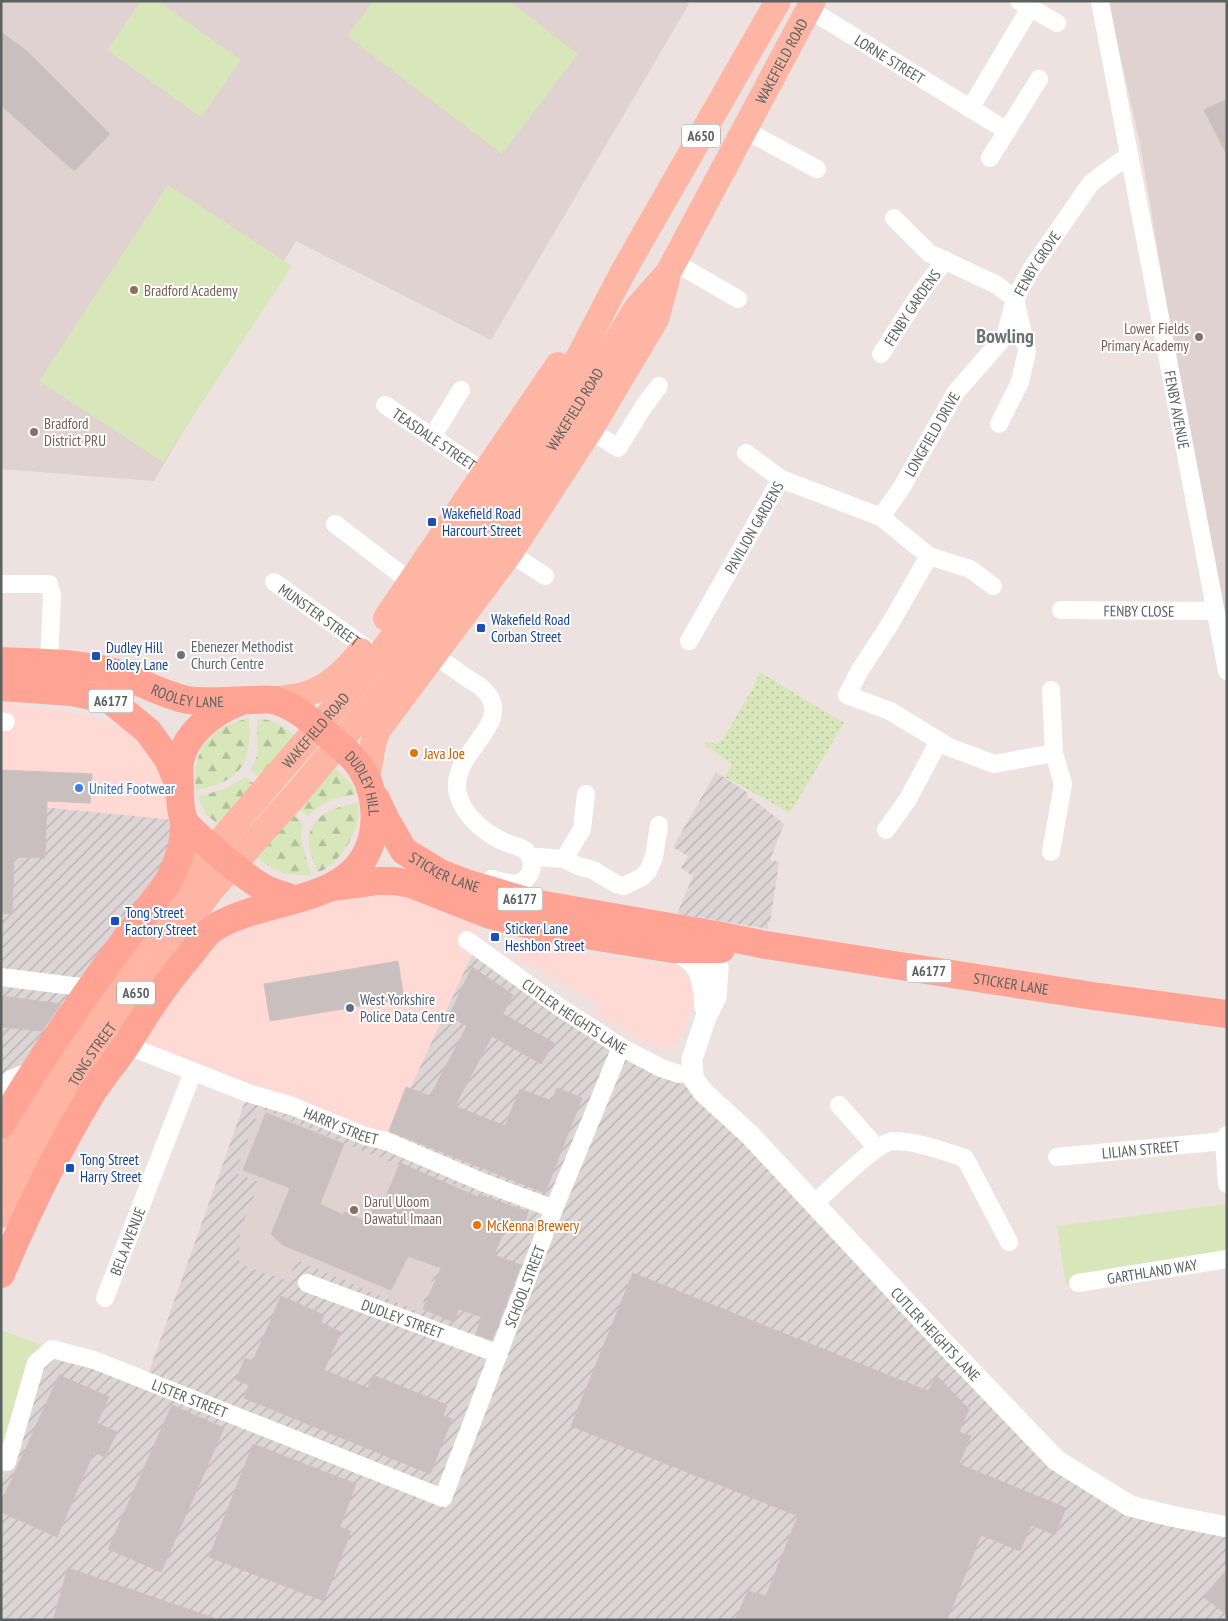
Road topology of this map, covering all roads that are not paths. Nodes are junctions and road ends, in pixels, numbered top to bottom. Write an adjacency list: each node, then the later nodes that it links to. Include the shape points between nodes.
1 (778, 1): 16 (main road, WAKEFIELD ROAD / A650)
2 (1100, 1): 10 (street, FENBY AVENUE)
3 (811, 5): 7 (street, LORNE STREET); 8 (main road, WAKEFIELD ROAD / A650)
4 (1025, 5): 5 (street); 7 (street)
5 (1057, 23)
6 (1039, 79): 9 (street)
7 (970, 109): 9 (street, LORNE STREET)
8 (745, 130): 12 (street); 15 (main road, WAKEFIELD ROAD / A650)
9 (1007, 131): 11 (street)
10 (1129, 155): 18 (street, FENBY GROVE, via 1091,183); 39 (street, FENBY AVENUE)
11 (990, 158)
12 (817, 169)
13 (894, 218): 14 (street, FENBY GARDENS, via 929,253)
14 (945, 260): 18 (street, FENBY GARDENS, via 996,285); 19 (street, FENBY GARDENS)
15 (671, 268): 17 (street); 24 (main road, via 656,319); 55 (main road, WAKEFIELD ROAD / A650, via 636,309 521,496 396,675)
16 (624, 270): 27 (main road, A650); 52 (main road, WAKEFIELD ROAD / A650, via 537,437 461,547 377,658)
17 (738, 299)
18 (1014, 299): 23 (street, FENBY GROVE, via 1027,351 1020,382); 29 (street, LONGFIELD DRIVE, via 1005,336 956,392 902,487)
19 (881, 354)
20 (660, 386): 24 (street, via 618,448)
21 (463, 391): 25 (street)
22 (385, 405): 25 (street, TEASDALE STREET)
23 (998, 424)
24 (590, 430): 31 (main road)
25 (432, 437): 27 (street, TEASDALE STREET)
26 (746, 453): 28 (street)
27 (485, 472): 35 (main road, A650)
28 (780, 479): 29 (street, PAVILION GARDENS); 40 (street, PAVILION GARDENS)
29 (881, 517): 32 (street)
30 (335, 524): 35 (street)
31 (510, 553): 33 (street); 42 (main road)
32 (929, 556): 37 (street, via 970,568); 50 (street, via 847,695 890,711)
33 (545, 576)
34 (274, 582): 41 (street, MUNSTER STREET)
35 (411, 582): 41 (main road, A650)
36 (1, 584): 44 (street, via 49,584 52,595)
37 (993, 586)
38 (1061, 610): 39 (street, FENBY CLOSE)
39 (1215, 611): 45 (street, FENBY AVENUE)
40 (689, 641)
41 (365, 647): 49 (main road, A650, via 345,670 328,683 306,694)
42 (435, 655): 53 (main road, via 378,730); 61 (street, via 484,689 492,699 492,721 459,770 459,799 487,833 523,848)
43 (1, 661): 44 (highway, ROOLEY LANE / A6177)
44 (49, 663): 48 (highway, ROOLEY LANE / A6177, via 113,672 186,699)
45 (1227, 671)
46 (1, 687): 54 (highway, A6177, via 72,692 110,700 148,731 168,759)
47 (1051, 690): 51 (street)
48 (243, 700): 49 (highway, DUDLEY HILL); 54 (highway, DUDLEY HILL, via 215,714 193,734 179,765)
49 (271, 700): 53 (highway, DUDLEY HILL, via 300,712 310,720 355,760)
50 (939, 741): 51 (street, via 994,764); 59 (street, via 908,799)
51 (1054, 753): 60 (street, via 1063,784)
52 (278, 772): 84 (main road, TONG STREET / A650, via 192,874 117,974 26,1123)
53 (368, 782): 63 (highway, STICKER LANE / A6177, via 404,851); 64 (highway, DUDLEY HILL, via 375,813 371,841 357,868)
54 (180, 786): 58 (highway, DUDLEY HILL, via 181,806)
55 (299, 791): 88 (main road, TONG STREET / A650, via 212,889 88,1057 35,1148)
56 (586, 794): 62 (street, via 582,829)
57 (659, 825): 62 (street, via 654,857 648,871 624,886)
58 (191, 828): 65 (highway, via 260,886); 70 (highway, DUDLEY HILL, via 184,836 168,882)
59 (886, 830)
60 (1051, 852)
61 (531, 858): 62 (street); 63 (street, via 528,878 519,883 486,878 453,866)
62 (564, 859)
63 (440, 873): 67 (highway, STICKER LANE / A6177, via 534,903)
64 (330, 888): 65 (highway, DUDLEY HILL); 68 (highway, STICKER LANE / A6177, via 395,881 513,922)
65 (294, 899): 73 (highway, DUDLEY HILL, via 239,915 210,930 149,1008)
66 (467, 940): 74 (street, CUTLER HEIGHTS LANE)
67 (716, 942): 68 (highway, STICKER LANE / A6177); 71 (highway, STICKER LANE / A6177, via 766,946); 72 (street, via 716,997)
68 (672, 949): 72 (street, via 687,956 698,968 703,980)
69 (1, 977): 70 (street)
70 (89, 988): 75 (highway, DUDLEY HILL)
71 (1227, 1014)
72 (706, 1017): 77 (street, via 692,1059)
73 (126, 1045): 76 (street, HARRY STREET); 91 (highway, DUDLEY HILL, via 93,1091 30,1209)
74 (621, 1047): 77 (street, CUTLER HEIGHTS LANE, via 661,1068 679,1074); 87 (street, SCHOOL STREET)
75 (33, 1070): 78 (street, via 11,1079); 80 (highway, DUDLEY HILL)
76 (193, 1072): 87 (street, HARRY STREET, via 386,1141); 94 (street, BELA AVENUE)
77 (692, 1073): 86 (street, CUTLER HEIGHTS LANE, via 702,1092 750,1135)
78 (1, 1088)
79 (838, 1105): 82 (street)
80 (1, 1124)
81 (1225, 1138): 83 (street, LILIAN STREET); 85 (street)
82 (877, 1148): 86 (street); 89 (street, via 892,1141 965,1158)
83 (1057, 1157)
84 (1, 1174)
85 (1227, 1184)
86 (815, 1203): 98 (street, CUTLER HEIGHTS LANE, via 1056,1460 1130,1506)
87 (554, 1209): 95 (street, SCHOOL STREET)
88 (1, 1215)
89 (1009, 1242)
90 (1227, 1259): 93 (street, GARTHLAND WAY)
91 (1, 1274)
92 (306, 1283): 95 (street, DUDLEY STREET)
93 (1078, 1283)
94 (105, 1298)
95 (498, 1354): 97 (street, SCHOOL STREET)
96 (7, 1462): 97 (street, LISTER STREET, via 36,1362 52,1349 94,1360)
97 (443, 1498)
98 (1227, 1528)

